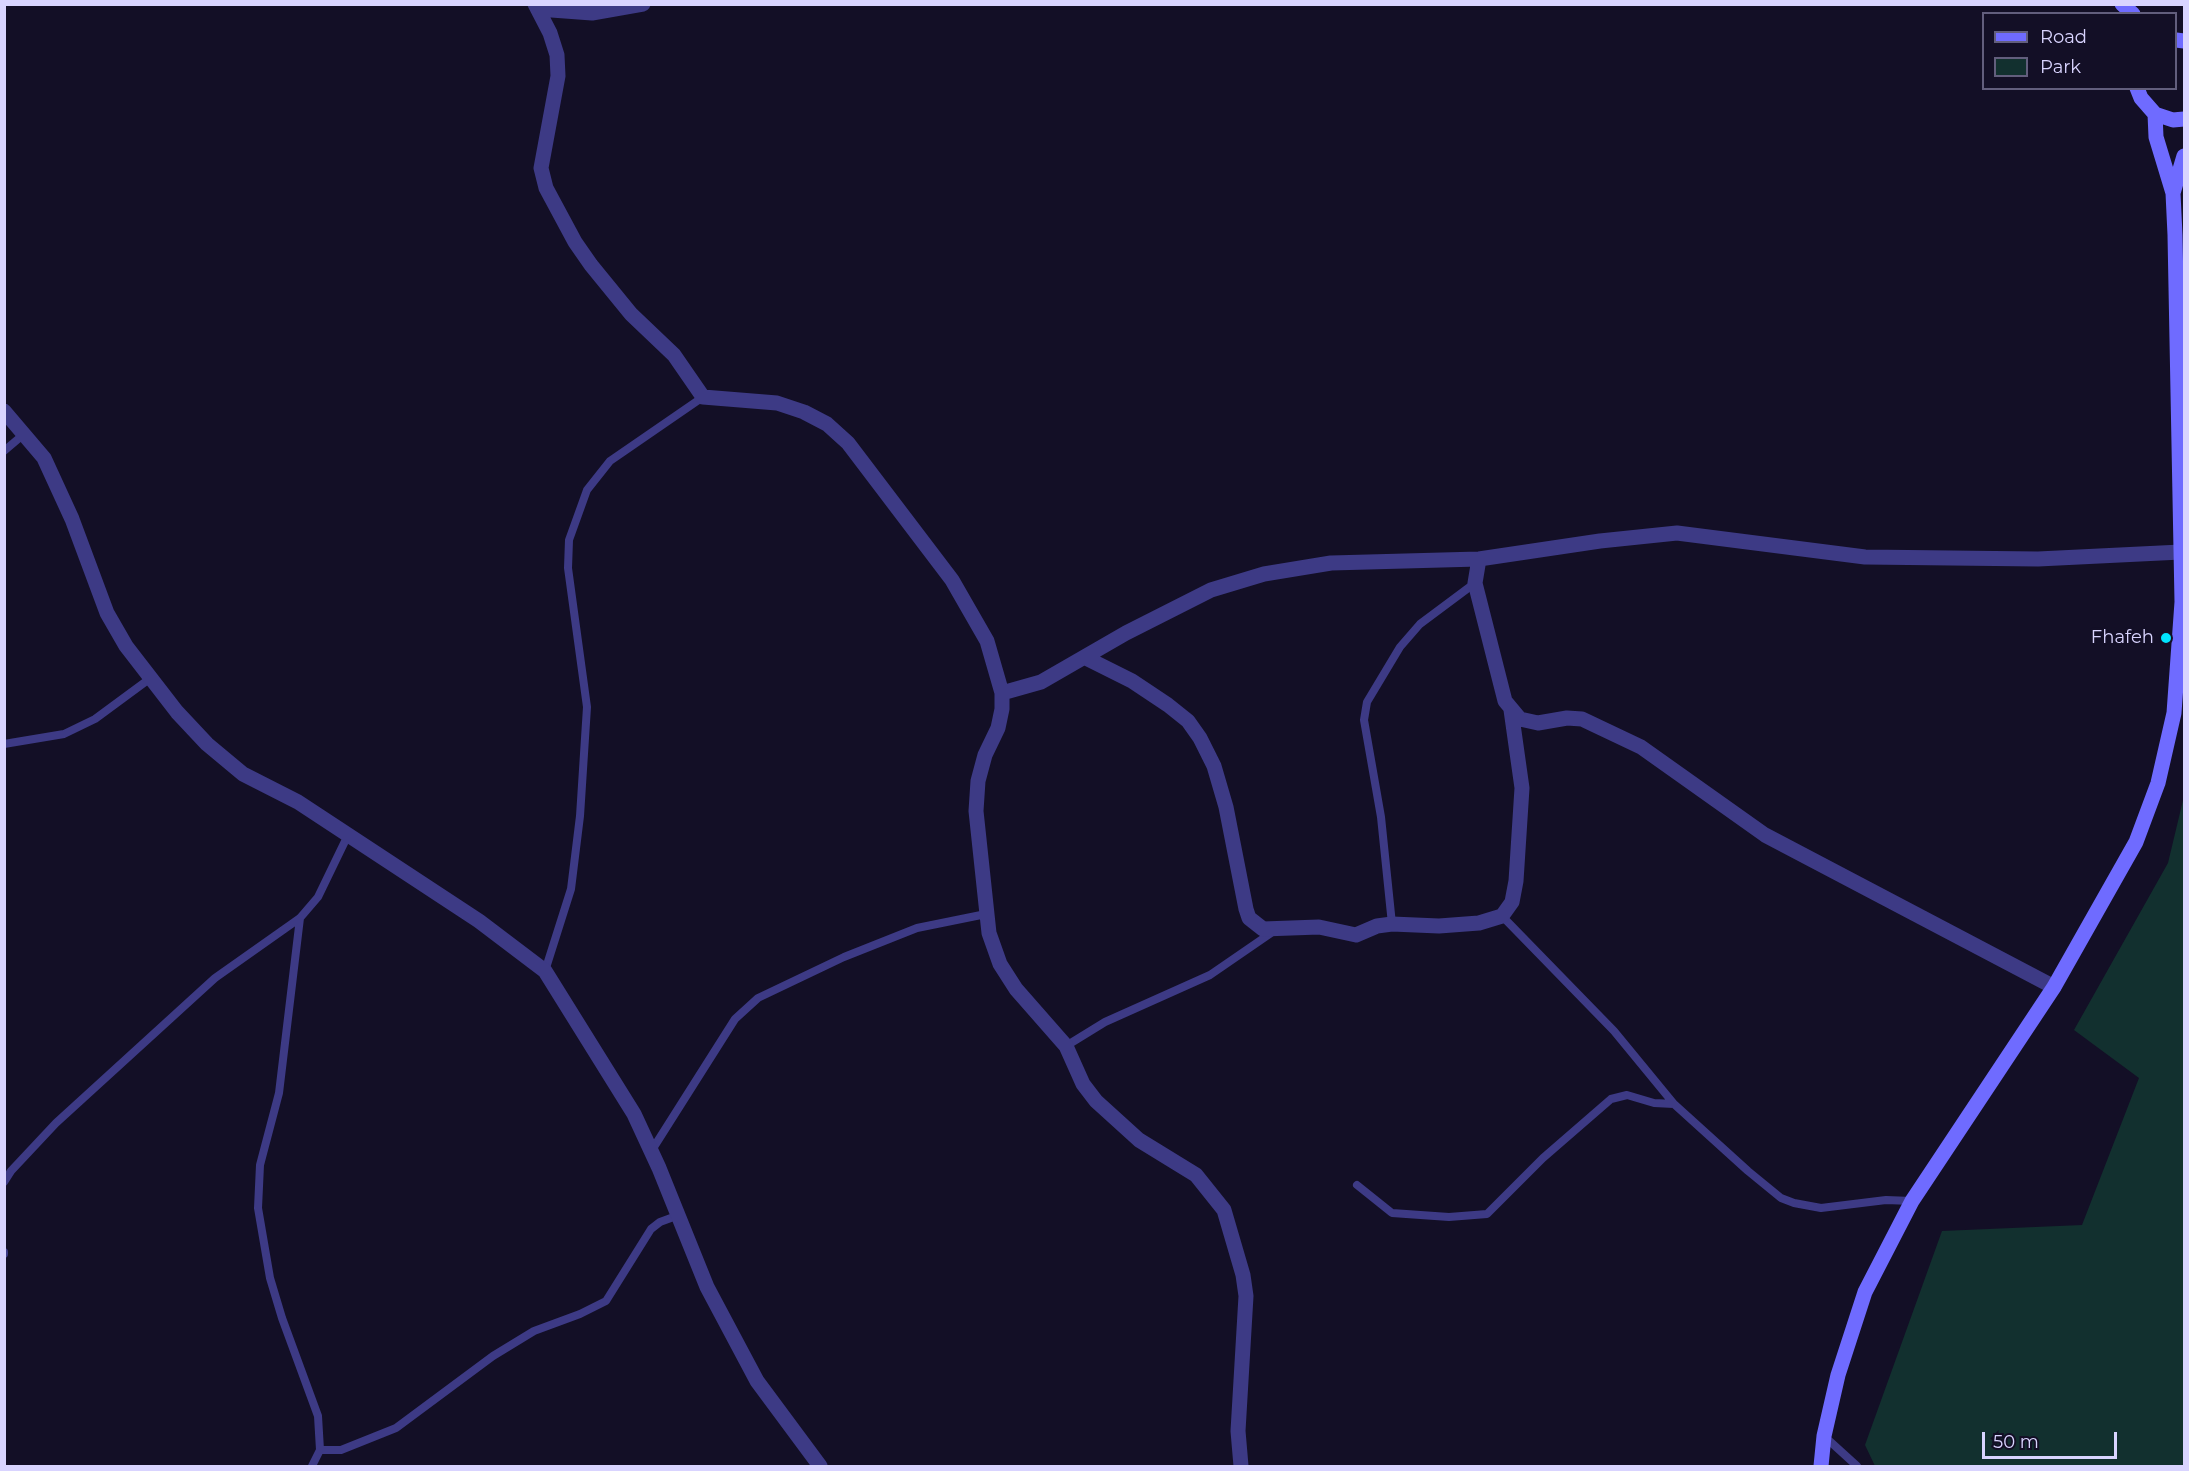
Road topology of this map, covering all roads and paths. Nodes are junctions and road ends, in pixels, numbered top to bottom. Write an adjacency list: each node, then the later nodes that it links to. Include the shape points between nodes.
1 (643, 4): 2 (street, via 592,13)
2 (537, 7): 9 (street, via 550,33 558,66 541,168 546,188 591,265 631,314 674,355)
3 (2138, 90): 4 (street)
4 (2155, 114): 5 (street); 7 (street, via 2156,137)
5 (2184, 119)
6 (2184, 156): 7 (street)
7 (2173, 193): 8 (street)
8 (2181, 305): 13 (street)
9 (703, 397): 18 (street, via 777,403 827,424 848,443 973,612 987,641); 27 (lane, via 610,461 587,490 569,540 568,568 587,707 571,889)
10 (4, 411): 11 (street)
11 (25, 434): 12 (lane); 17 (street, via 58,487 107,613 126,646)
12 (4, 451)
13 (2181, 552): 14 (street, via 2038,559 1865,557 1677,533); 28 (street, via 2182,602 2174,713 2158,783 2136,842)
14 (1479, 559): 15 (street); 16 (street, via 1331,563 1264,574 1211,590)
15 (1475, 583): 19 (street, via 1505,701); 25 (lane, via 1420,624 1400,647 1367,702 1364,720 1381,817)
16 (1086, 658): 18 (street, via 1041,682); 26 (street, via 1168,705 1188,721 1200,738 1214,766 1226,807 1246,909 1263,929)
17 (152, 677): 20 (lane, via 95,719 64,734); 21 (street, via 207,744 243,774 298,802)
18 (1002, 693): 22 (street, via 998,728 978,781 976,811)
19 (1511, 710): 23 (street, via 1522,788 1516,881 1512,902); 28 (street, via 1528,722 1582,719 1641,747 1765,835)
20 (4, 744)
21 (348, 835): 24 (lane, via 318,897); 27 (street, via 479,921)
22 (986, 914): 29 (street, via 1000,964 1016,989); 31 (lane, via 917,928 758,998 735,1019)
23 (1502, 916): 25 (street, via 1479,923 1439,926); 30 (lane, via 1614,1031)
24 (300, 918): 32 (lane, via 215,978 56,1123); 37 (lane, via 279,1093 260,1166 258,1208 270,1278 318,1416)
25 (1392, 924): 26 (street, via 1356,935 1319,927)
26 (1277, 929): 29 (lane, via 1210,975 1105,1022)
27 (545, 971): 31 (street, via 634,1114)
28 (2054, 987): 34 (street)
29 (1066, 1046): 40 (street, via 1083,1084 1114,1120 1196,1175 1224,1210 1246,1296 1238,1431)
30 (1674, 1104): 33 (lane, via 1627,1095 1611,1098 1487,1214 1449,1217 1392,1213); 34 (lane, via 1748,1171 1794,1203 1821,1208)
31 (652, 1150): 35 (street)
32 (4, 1182)
33 (1357, 1185)
34 (1912, 1201): 36 (street, via 1865,1292 1838,1375)
35 (679, 1215): 37 (lane, via 651,1229 606,1300 534,1331 493,1356 396,1428 341,1450); 39 (street, via 707,1287 757,1381)
36 (1824, 1436): 41 (street); 42 (lane)
37 (320, 1450): 38 (lane)
38 (312, 1467)
39 (820, 1467)
40 (1241, 1467)
41 (1821, 1467)
42 (1857, 1467)

